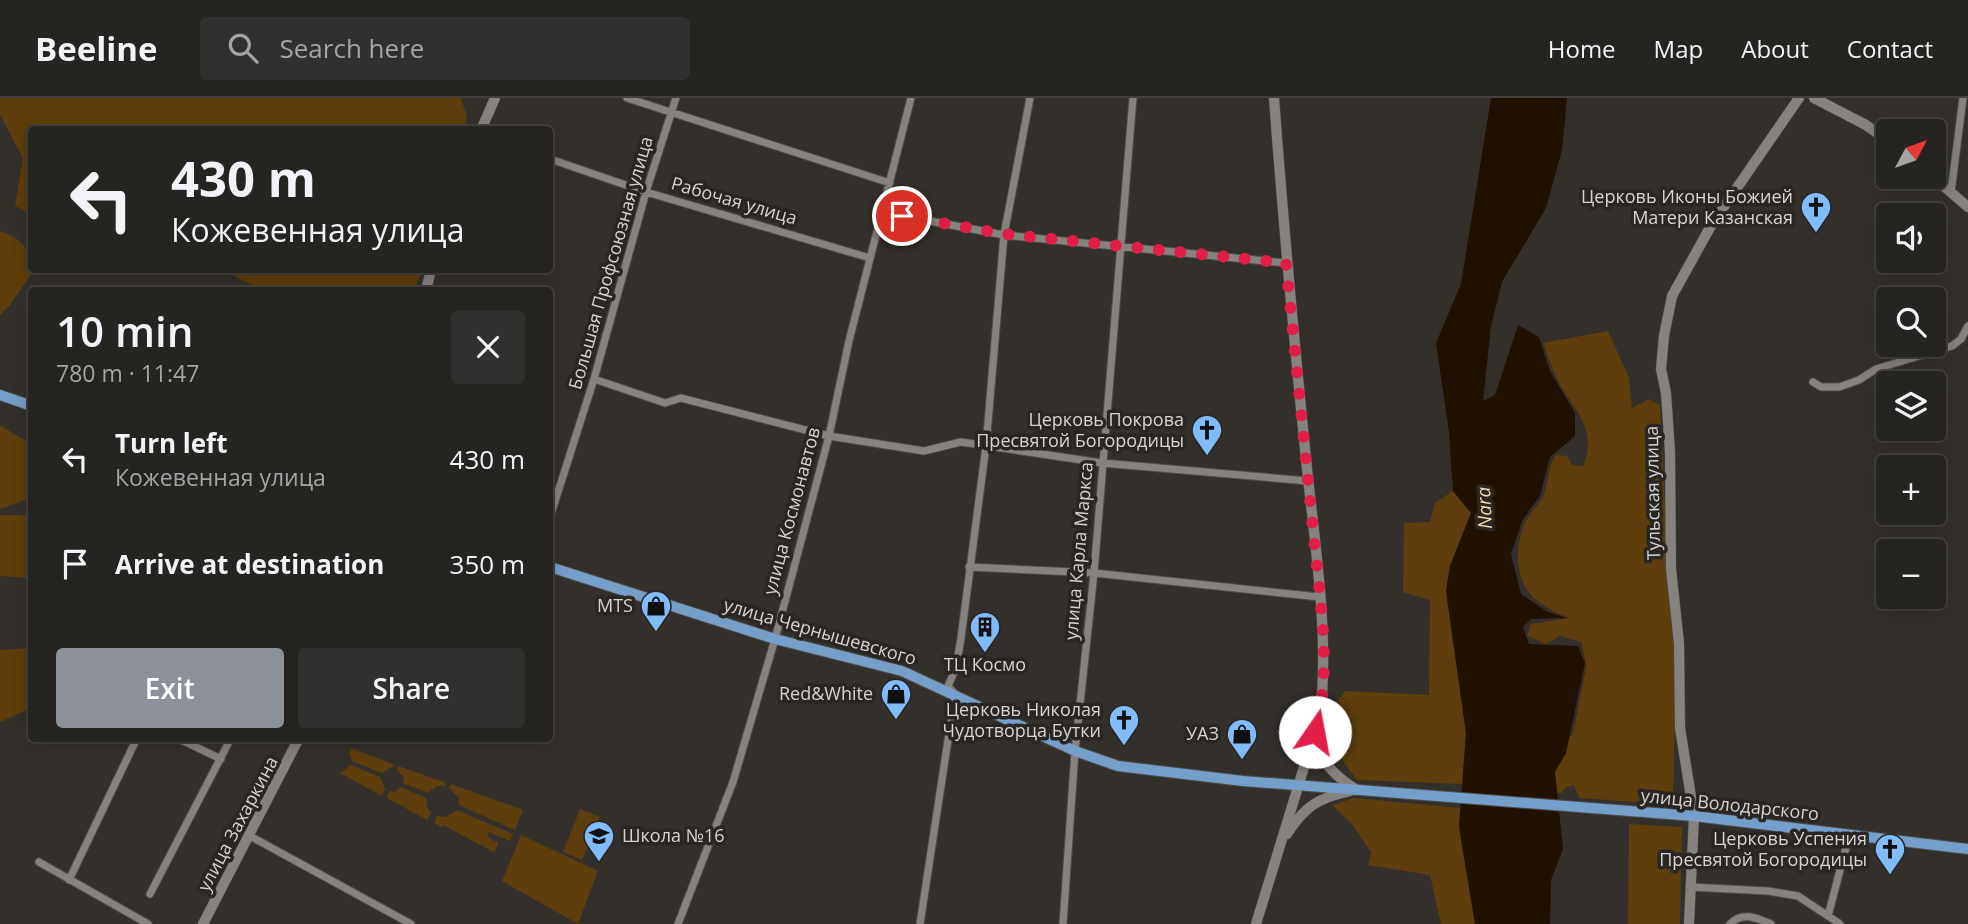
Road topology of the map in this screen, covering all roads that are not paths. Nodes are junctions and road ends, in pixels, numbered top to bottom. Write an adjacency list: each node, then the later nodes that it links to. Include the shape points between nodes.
1 (495, 98): 12 (street)
2 (626, 98): 11 (street)
3 (676, 98): 11 (street, Большая Профсоюзная улица)
4 (911, 98): 15 (street, улица Космонавтов)
5 (1030, 98): 21 (street)
6 (1133, 98): 22 (street, улица Карла Маркса)
7 (1274, 98): 24 (street)
8 (1799, 98): 51 (street, Тульская улица, via 1712,224 1672,296 1664,336 1661,369 1670,452 1680,728)
9 (1814, 98): 13 (street)
10 (1962, 98): 18 (street)
11 (671, 113): 15 (street); 17 (street, Большая Профсоюзная улица)
12 (483, 126)
13 (1876, 132)
14 (553, 160): 17 (street, Рабочая улица)
15 (890, 183): 20 (street, улица Космонавтов)
16 (1946, 188): 18 (street)
17 (646, 192): 23 (street, Рабочая улица); 26 (street, Большая Профсоюзная улица)
18 (1951, 192): 19 (street)
19 (1968, 207)
20 (882, 212): 21 (street); 23 (street, улица Космонавтов)
21 (1004, 234): 22 (street); 31 (street)
22 (1121, 247): 24 (street); 32 (street, улица Карла Маркса)
23 (870, 258): 30 (street, улица Космонавтов)
24 (1286, 263): 33 (street)
25 (1968, 326): 27 (street, via 1952,345 1876,369 1847,384 1821,387)
26 (594, 379): 30 (street, via 665,403 681,398); 34 (street, Большая Профсоюзная улица)
27 (1813, 382)
28 (0, 395): 29 (main road)
29 (28, 405)
30 (829, 436): 31 (street, via 924,451 961,442); 39 (street, улица Космонавтов)
31 (986, 446): 32 (street); 35 (street)
32 (1102, 463): 33 (street); 37 (street, улица Карла Маркса)
33 (1308, 481): 38 (street)
34 (553, 508)
35 (969, 567): 37 (street); 40 (street, via 956,668 948,686)
36 (553, 568): 39 (main road, улица Чернышевского)
37 (1094, 572): 38 (street); 46 (street, улица Карла Маркса)
38 (1319, 597): 41 (street, via 1324,679)
39 (775, 639): 40 (main road, улица Чернышевского, via 902,671); 64 (street, улица Космонавтов, via 733,782)
40 (954, 694): 46 (main road, улица Чернышевского); 65 (street)
41 (1315, 732): 48 (street); 49 (street, via 1323,760)
42 (136, 742): 57 (street)
43 (185, 742): 47 (street)
44 (229, 742): 47 (street)
45 (297, 742): 52 (street, улица Захаркина)
46 (1075, 751): 48 (main road, улица Чернышевского, via 1118,766); 66 (street, улица Карла Маркса)
47 (221, 759): 59 (street)
48 (1298, 786): 49 (main road, улица Чернышевского); 54 (street)
49 (1357, 790): 50 (main road, улица Чернышевского); 54 (street, via 1310,805)
50 (1446, 798): 51 (main road, улица Володарского)
51 (1693, 816): 53 (main road, улица Володарского); 58 (street, Тульская улица)
52 (250, 836): 62 (street, улица Захаркина); 63 (street)
53 (1849, 836): 55 (main road, улица Володарского); 60 (street)
54 (1281, 842): 67 (street)
55 (1968, 849)
56 (38, 862): 57 (street)
57 (69, 880): 61 (street)
58 (1690, 887): 60 (street, via 1798,896); 68 (street, Тульская улица)
59 (150, 894)
60 (1828, 916): 71 (street)
61 (148, 924)
62 (203, 924)
63 (411, 924)
64 (678, 924)
65 (920, 924)
66 (1063, 924)
67 (1256, 924)
68 (1689, 924)
69 (1730, 924): 70 (street, via 1746,916)
70 (1771, 924)
71 (1840, 924)

